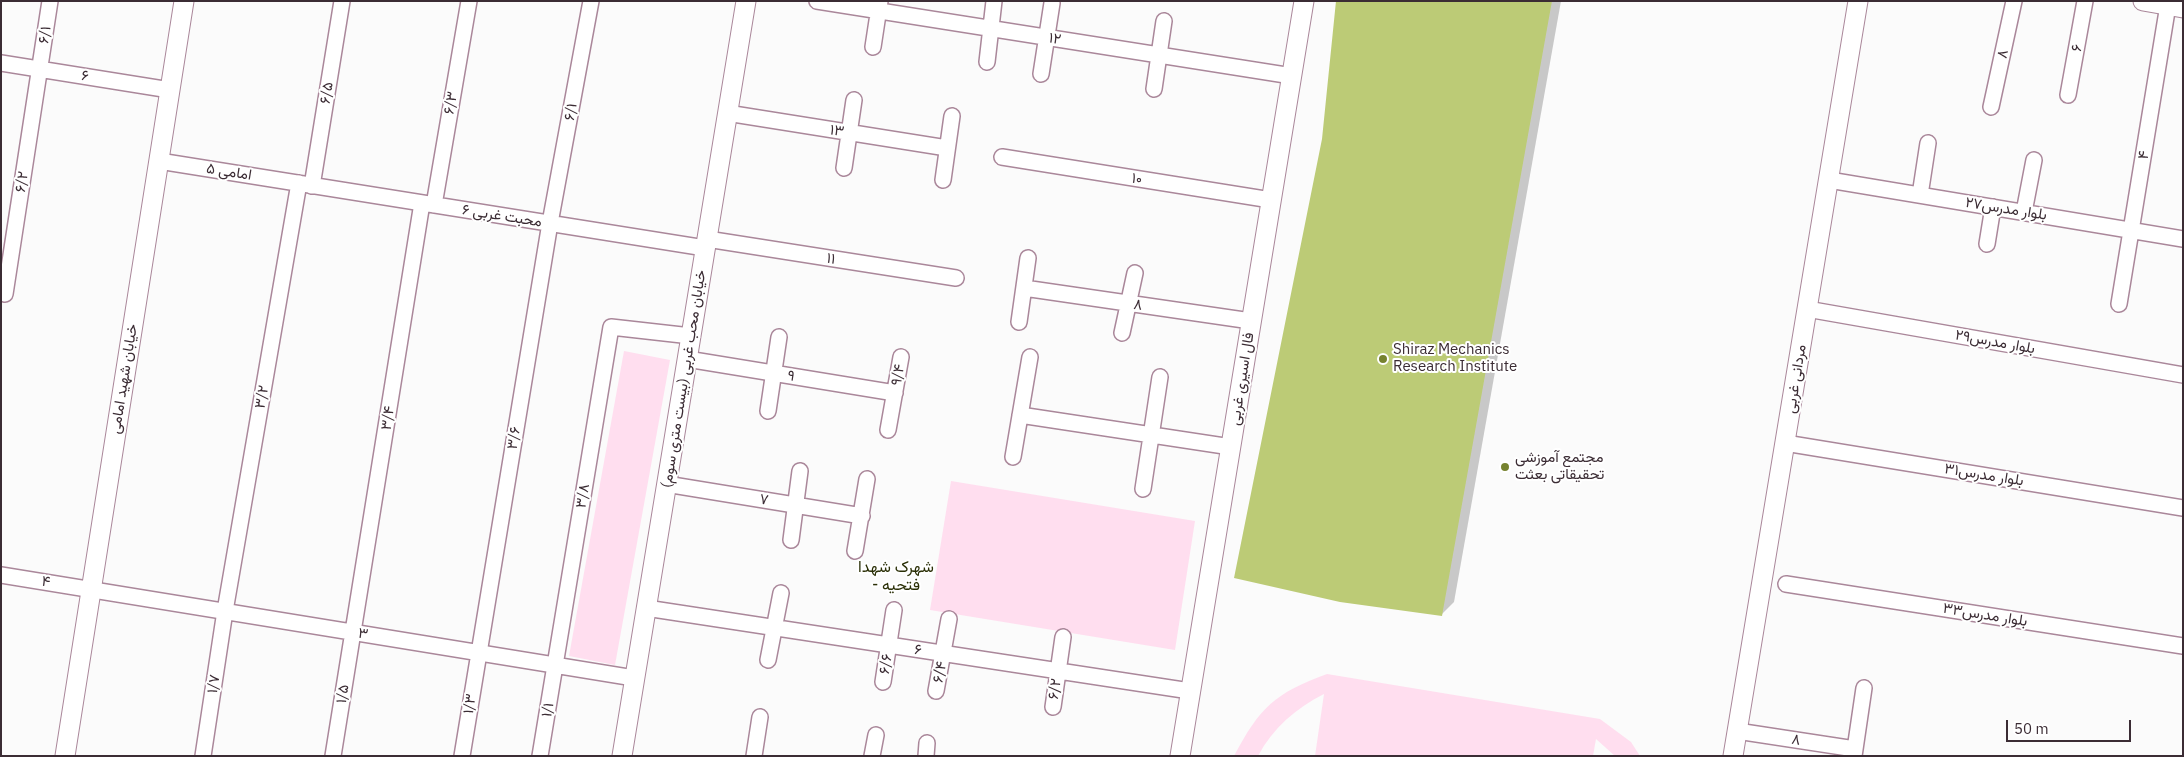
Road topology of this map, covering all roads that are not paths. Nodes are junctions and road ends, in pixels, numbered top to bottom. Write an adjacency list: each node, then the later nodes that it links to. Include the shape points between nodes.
1 (50, 1): 24 (street, ۶/۱)
2 (184, 1): 28 (street, خیابان شهید امامی)
3 (342, 1): 43 (street, ۶/۵)
4 (468, 1): 46 (street, ۶/۳)
5 (591, 1): 49 (street, ۶/۱)
6 (746, 1): 32 (street, خیابان محب غربی (بیست متری سوم))
7 (817, 1): 16 (street, ۱۲)
8 (994, 1): 18 (street)
9 (1304, 1): 26 (street, فال اسیری غربی)
10 (1858, 1): 42 (street, مردانی غربی)
11 (2014, 1): 31 (street, ۸)
12 (2085, 1): 29 (street, ۶)
13 (2143, 1): 15 (street)
14 (1052, 2): 19 (street)
15 (2174, 5): 50 (street, ۴)
16 (879, 6): 18 (street, ۱۲); 20 (street)
17 (1164, 21): 21 (street)
18 (991, 28): 19 (street, ۱۲); 22 (street)
19 (1047, 37): 21 (street, ۱۲); 25 (street)
20 (873, 47)
21 (1159, 55): 26 (street, ۱۲); 27 (street)
22 (987, 62)
23 (1, 63): 24 (street, ۶)
24 (40, 69): 28 (street, ۶); 58 (street, ۶/۲)
25 (1041, 74)
26 (1292, 76): 45 (street, فال اسیری غربی)
27 (1154, 89)
28 (170, 90): 39 (street, خیابان شهید امامی)
29 (2068, 95)
30 (854, 100): 34 (street)
31 (1991, 107)
32 (727, 113): 34 (street, ۱۳); 52 (street, خیابان محب غربی (بیست متری سوم))
33 (952, 116): 36 (street)
34 (850, 133): 36 (street, ۱۳); 40 (street)
35 (1928, 143): 44 (street)
36 (948, 148): 41 (street)
37 (1002, 157): 45 (street, ۱۰)
38 (2034, 160): 48 (street)
39 (159, 161): 43 (street, امامی ۵); 92 (street, خیابان شهید امامی)
40 (844, 168)
41 (943, 180)
42 (1829, 180): 44 (street, بلوار مدرس۲۷); 61 (street, مردانی غربی)
43 (306, 184): 46 (street, محبت غربی ۶); 96 (street, ۳/۲)
44 (1920, 195): 47 (street, بلوار مدرس۲۷)
45 (1271, 200): 62 (street, فال اسیری غربی)
46 (428, 204): 49 (street, محبت غربی ۶); 99 (street, ۳/۴)
47 (1993, 207): 48 (street, بلوار مدرس۲۷); 53 (street)
48 (2024, 212): 50 (street, بلوار مدرس۲۷)
49 (550, 223): 52 (street, محبت غربی ۶); 103 (street, ۳/۶)
50 (2132, 230): 51 (street, بلوار مدرس۲۷); 60 (street, ۴)
51 (2183, 239)
52 (706, 244): 56 (street, ۱۱); 65 (street, خیابان محب غربی (بیست متری سوم))
53 (1987, 244)
54 (1028, 258): 57 (street)
55 (1135, 272): 59 (street)
56 (956, 278)
57 (1024, 288): 59 (street, ۸); 63 (street)
58 (4, 294)
59 (1128, 303): 62 (street, ۸); 64 (street)
60 (2119, 304)
61 (1807, 309): 71 (street, ۲۹بلوار مدرس); 78 (street, مردانی غربی)
62 (1252, 321): 79 (street, فال اسیری غربی)
63 (1019, 322)
64 (1122, 333)
65 (691, 336): 69 (street, خیابان محب غربی (بیست متری سوم)); 106 (street, ۳/۸, via 611,327)
66 (779, 336): 70 (street)
67 (901, 357): 73 (street, ۹/۴)
68 (1030, 357): 75 (street)
69 (687, 360): 70 (street, ۹); 83 (street, خیابان محب غربی (بیست متری سوم))
70 (774, 373): 73 (street, ۹); 74 (street)
71 (2183, 376)
72 (1160, 377): 77 (street)
73 (895, 393): 76 (street, ۹/۴)
74 (768, 411)
75 (1020, 415): 77 (street); 80 (street)
76 (888, 430)
77 (1151, 435): 79 (street); 84 (street)
78 (1785, 443): 86 (street, بلوار مدرس۳۱); 115 (street, مردانی غربی)
79 (1231, 447): 112 (street, فال اسیری غربی)
80 (1013, 457)
81 (800, 471): 85 (street)
82 (867, 479): 87 (street)
83 (666, 484): 85 (street, ۷); 94 (street, خیابان محب غربی (بیست متری سوم))
84 (1143, 489)
85 (795, 505): 87 (street, ۷); 88 (street)
86 (2183, 508)
87 (862, 516): 89 (street)
88 (791, 540)
89 (856, 551)
90 (1, 575): 92 (street, ۴)
91 (1786, 584): 102 (street, بلوار مدرس۳۳)
92 (91, 590): 96 (street, ۳); 118 (street, خیابان شهید امامی)
93 (781, 593): 98 (street)
94 (646, 608): 98 (street, ۶); 108 (street, خیابان محب غربی (بیست متری سوم))
95 (894, 610): 101 (street)
96 (224, 611): 99 (street, ۳); 119 (street, ۱/۷)
97 (950, 619): 104 (street)
98 (774, 628): 101 (street, ۶); 105 (street)
99 (353, 632): 103 (street, ۳); 120 (street, ۱/۵)
100 (1063, 637): 107 (street)
101 (889, 645): 104 (street, ۶); 109 (street, ۶/۶)
102 (2183, 646)
103 (478, 652): 106 (street, ۳); 121 (street, ۱/۳)
104 (943, 654): 107 (street, ۶); 111 (street, ۶/۴)
105 (768, 660)
106 (556, 665): 108 (street, ۳); 122 (street, ۱/۱)
107 (1058, 671): 112 (street, ۶); 113 (street, ۶/۲)
108 (634, 678): 123 (street, خیابان محب غربی (بیست متری سوم))
109 (883, 682)
110 (1864, 688): 117 (street)
111 (936, 691)
112 (1190, 691): 126 (street, فال اسیری غربی)
113 (1053, 708)
114 (760, 718): 124 (street)
115 (1738, 731): 117 (street, ۸); 127 (street, مردانی غربی)
116 (876, 735): 125 (street)
117 (1855, 752)
118 (65, 756)
119 (203, 756)
120 (333, 756)
121 (462, 756)
122 (540, 756)
123 (622, 756)
124 (754, 756)
125 (872, 756)
126 (1180, 756)
127 (1733, 756)

